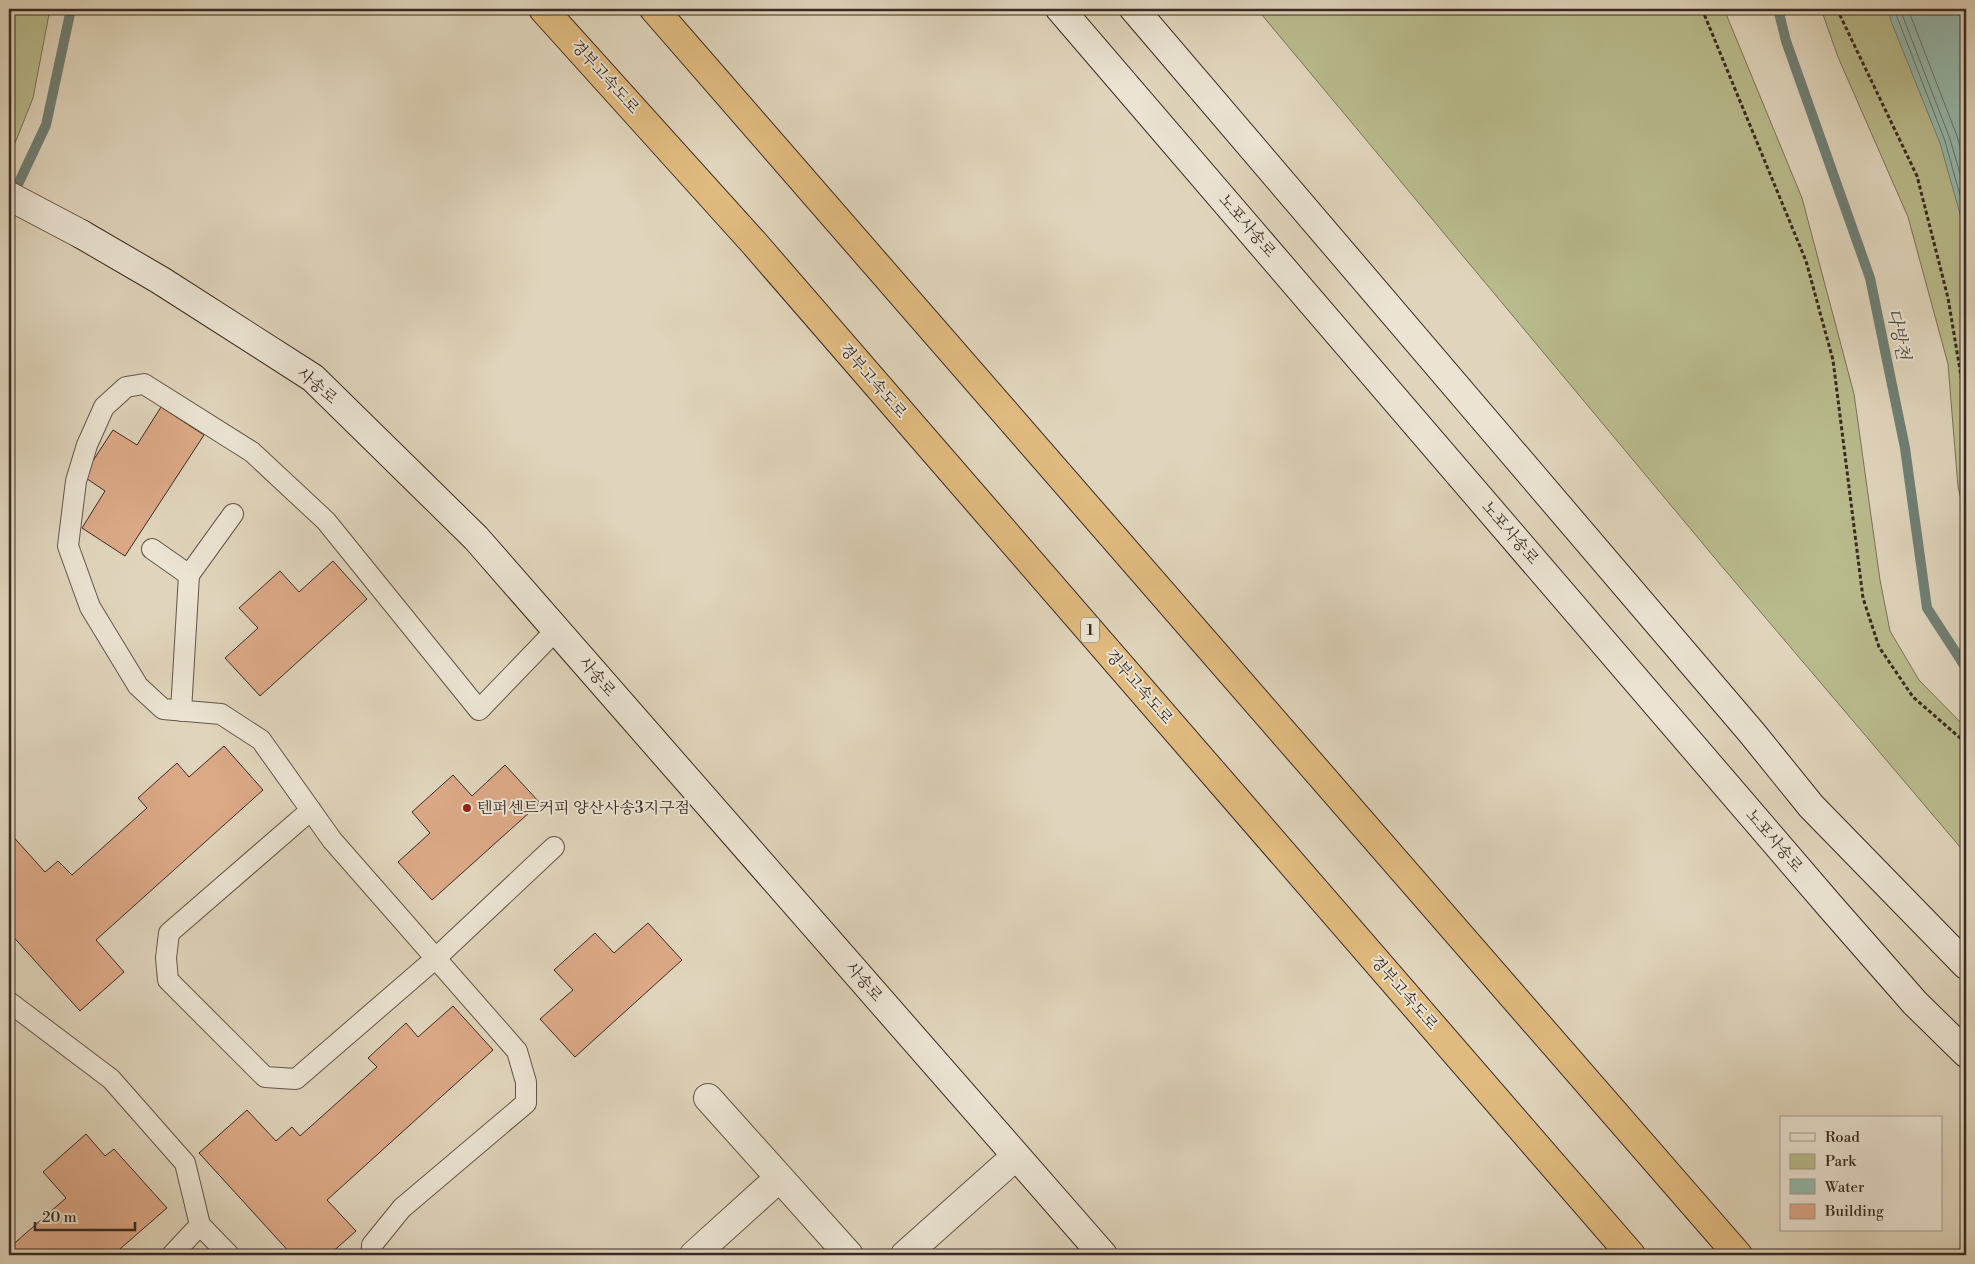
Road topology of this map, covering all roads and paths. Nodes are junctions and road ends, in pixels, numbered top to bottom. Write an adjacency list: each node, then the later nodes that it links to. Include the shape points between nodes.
1 (543, 9): 32 (highway, 경부고속도로 / 1, via 768,258)
2 (654, 9): 33 (highway)
3 (1060, 9): 20 (main road, 노포사송로, via 1830,906 1915,1003)
4 (1134, 9): 18 (main road, via 1812,806)
5 (1702, 9): 14 (path, via 1806,261 1833,360 1863,598 1879,647 1913,698)
6 (1837, 9): 8 (path, via 1917,176 1948,298)
7 (9, 196): 12 (main road, 사송로, via 160,280 313,378 476,538)
8 (1966, 406)
9 (233, 514): 11 (lane)
10 (152, 549): 11 (lane)
11 (189, 576): 13 (lane)
12 (556, 630): 13 (lane, via 480,710 326,521 259,459 144,384 126,387 104,407 87,444 76,481 68,546 90,607 138,686 162,709); 22 (main road, 사송로)
13 (181, 711): 15 (lane, via 220,714 261,740)
14 (1966, 743)
15 (311, 810): 17 (lane, via 332,840); 17 (lane, via 169,933 168,980 265,1077 296,1078)
16 (554, 847): 17 (lane)
17 (436, 958): 27 (lane, via 517,1051 526,1082 526,1103 402,1208 372,1245)
18 (1966, 965)
19 (9, 1002): 24 (lane, via 111,1078 185,1163)
20 (1966, 1053)
21 (708, 1098): 23 (main road)
22 (1016, 1156): 30 (main road); 31 (main road, 사송로)
23 (779, 1178): 28 (main road); 29 (main road)
24 (200, 1225): 25 (lane); 26 (lane)
25 (172, 1255)
26 (229, 1255)
27 (372, 1255)
28 (694, 1255)
29 (849, 1255)
30 (906, 1255)
31 (1102, 1255)
32 (1632, 1255)
33 (1738, 1255)

